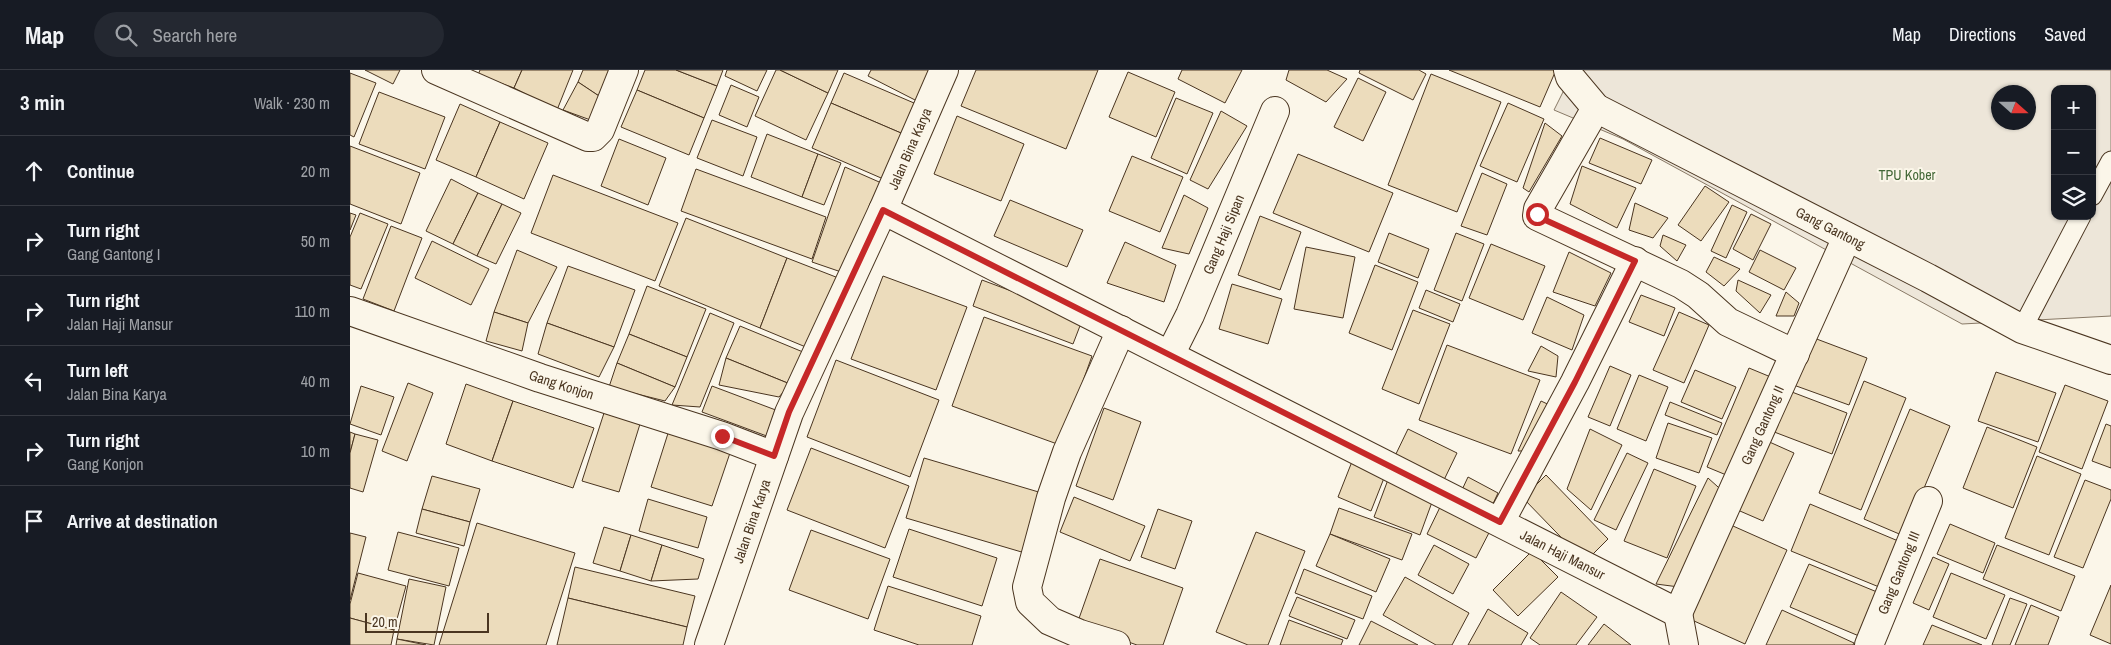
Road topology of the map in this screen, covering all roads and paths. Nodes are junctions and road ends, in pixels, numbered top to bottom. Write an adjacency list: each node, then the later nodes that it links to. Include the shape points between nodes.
1 (436, 70): 2 (street, via 588,137 593,137 600,130)
2 (624, 70)
3 (944, 70): 9 (street, Jalan Bina Karya)
4 (1568, 70): 5 (street, Gang Gantong, via 1570,78)
5 (1596, 108): 11 (street, Gang Gantong); 12 (street, via 1536,215)
6 (1274, 111): 17 (street, Gang Haji Sipan, via 1190,315)
7 (2111, 161): 8 (lane)
8 (2096, 189)
9 (883, 210): 15 (street, Jalan Haji Mansur); 19 (street, Jalan Bina Karya, via 789,412)
10 (2080, 220): 14 (lane)
11 (1848, 237): 14 (street, Gang Gantong); 16 (street, Gang Gantong II)
12 (1635, 261): 16 (street, via 1698,295 1728,322); 21 (street)
13 (350, 311): 19 (street, Gang Konjon)
14 (2022, 329): 18 (street, Gang Gantong)
15 (1121, 330): 17 (street, Jalan Haji Mansur); 24 (street, via 1067,452 1027,587 1030,602 1050,621)
16 (1795, 354): 22 (street, Gang Gantong II)
17 (1170, 355): 21 (street, Jalan Haji Mansur)
18 (2111, 360)
19 (774, 456): 23 (street, Jalan Bina Karya)
20 (1928, 502): 26 (street, Gang Gantong III)
21 (1500, 522): 22 (street, Jalan Haji Mansur)
22 (1678, 612): 25 (street)
23 (709, 645)
24 (1116, 645)
25 (1684, 645)
26 (1869, 645)

